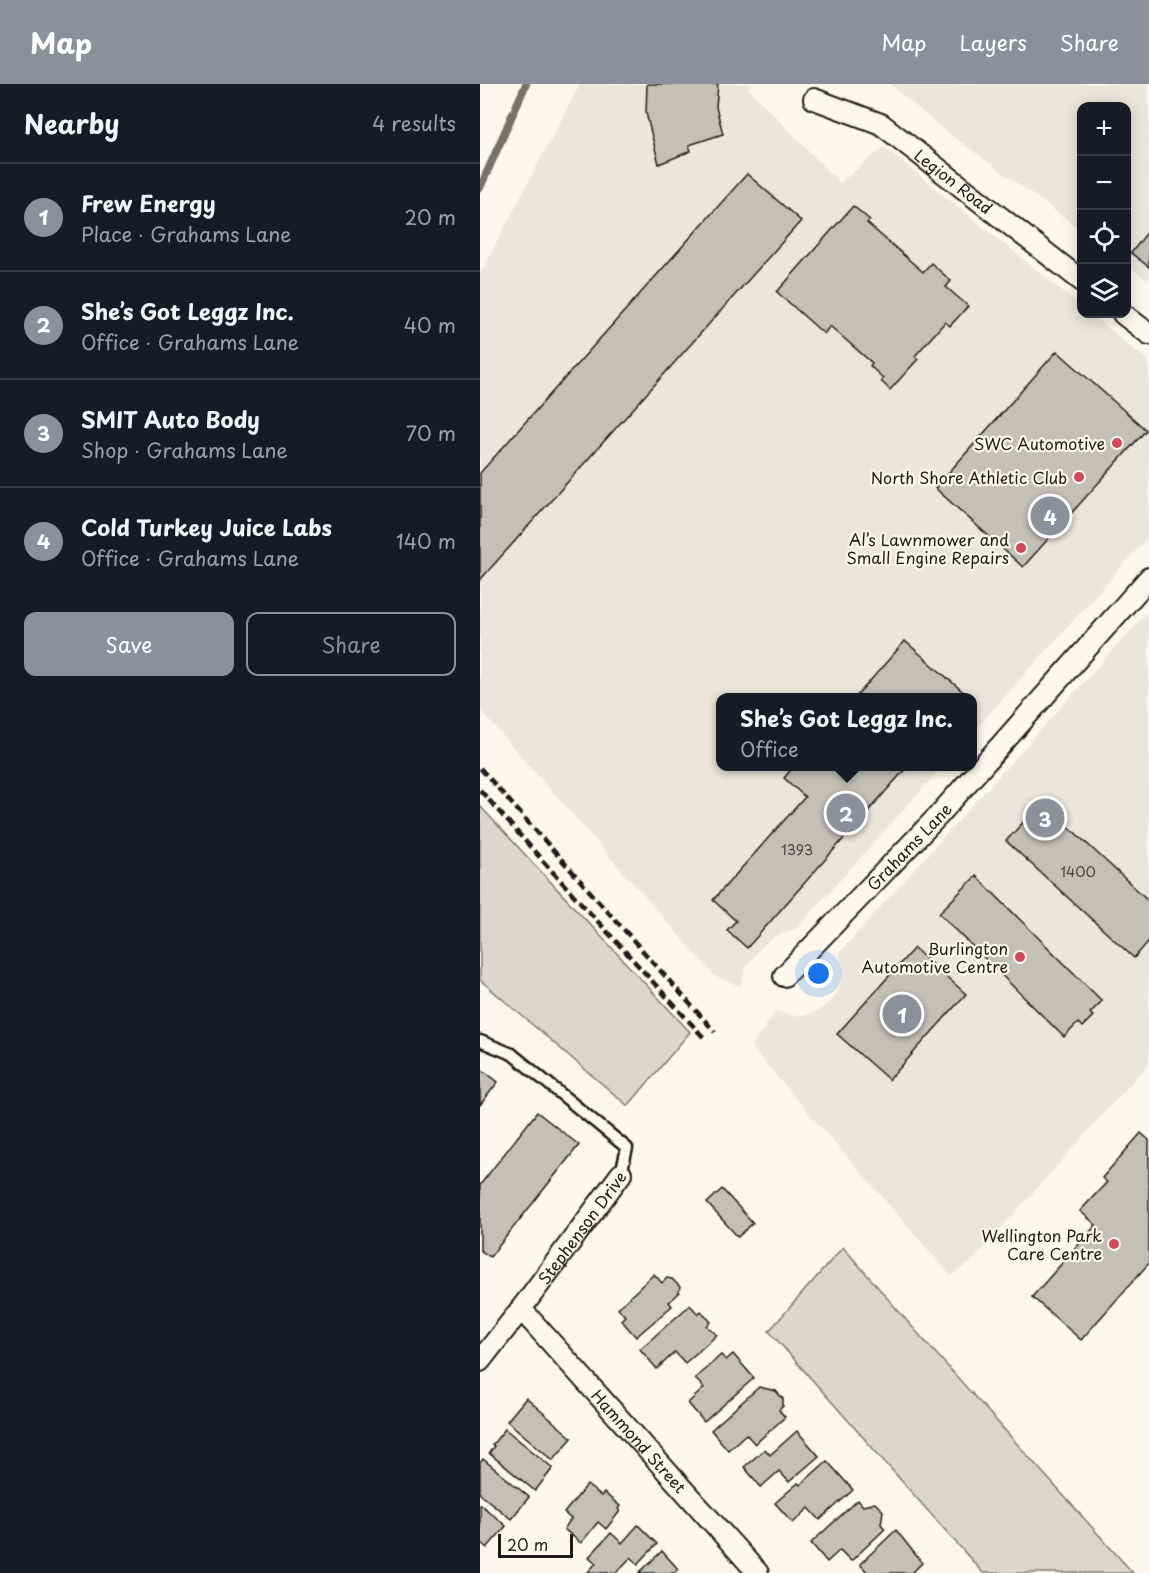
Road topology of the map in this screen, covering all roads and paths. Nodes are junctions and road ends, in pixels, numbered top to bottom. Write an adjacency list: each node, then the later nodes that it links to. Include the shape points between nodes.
1 (814, 99): 2 (street, Legion Road, via 881,124)
2 (1077, 277)
3 (1128, 318): 4 (street)
4 (1149, 334)
5 (1149, 578): 6 (street, Grahams Lane, via 938,816)
6 (784, 975)
7 (480, 1041): 8 (lane, Stephenson Drive, via 512,1054 627,1148)
8 (621, 1174): 9 (street, Stephenson Drive)
9 (521, 1309): 10 (street, Stephenson Drive); 11 (street, Hammond Street)
10 (480, 1361)
11 (758, 1573)

